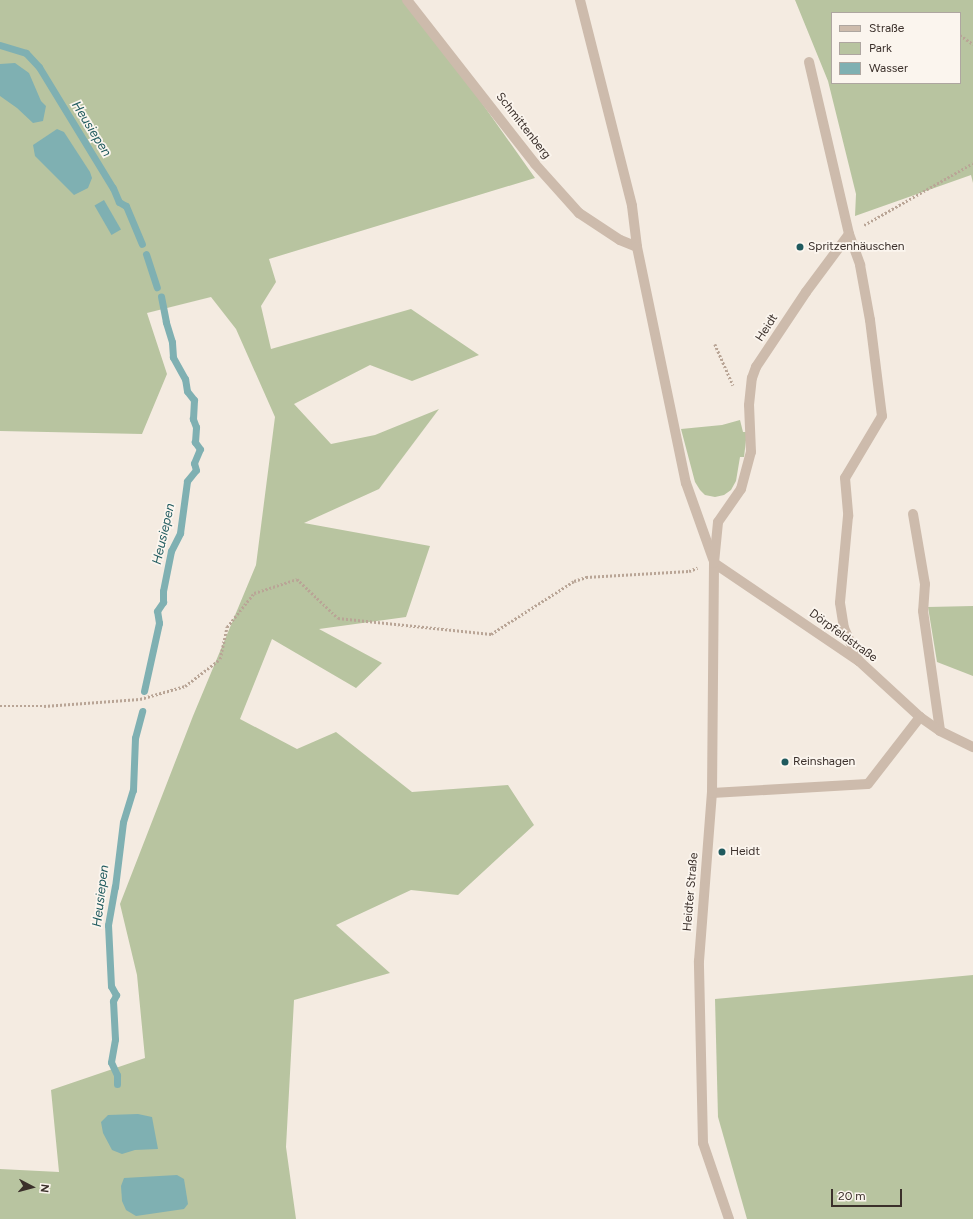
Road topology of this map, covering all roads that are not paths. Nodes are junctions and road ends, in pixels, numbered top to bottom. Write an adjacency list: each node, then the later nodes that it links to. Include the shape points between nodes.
1 (407, 0): 5 (street, Schmittenberg, via 535,164 579,213 620,240)
2 (580, 0): 5 (street, via 632,206)
3 (809, 62): 4 (street)
4 (849, 234): 7 (street, Heidt, via 806,292 756,367 749,405 751,452 741,490 718,522); 8 (street, via 860,265 870,320 882,416 845,478 848,516 840,603 844,628)
5 (637, 247): 7 (street, via 686,483)
6 (913, 514): 10 (street, via 925,584 922,611)
7 (714, 563): 8 (street, Dörpfeldstraße); 12 (street, Heidter Straße)
8 (859, 661): 9 (street, Dörpfeldstraße)
9 (920, 718): 10 (street, Dörpfeldstraße); 12 (street, via 868,784)
10 (940, 731): 11 (street, Dörpfeldstraße)
11 (973, 747)
12 (712, 793): 13 (street, Heidter Straße, via 699,960 703,1143)
13 (729, 1219)

